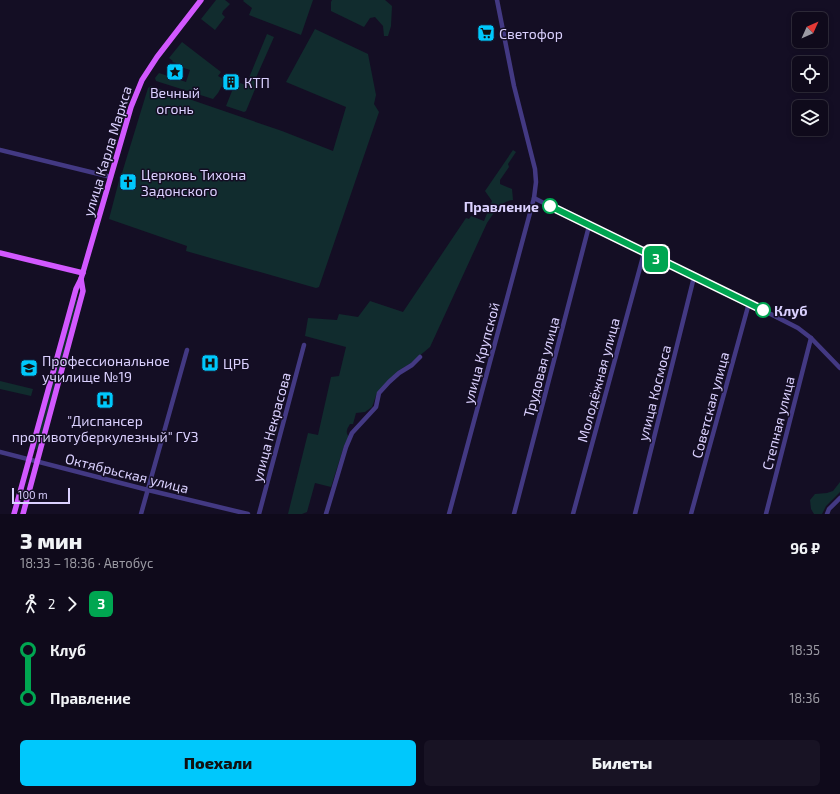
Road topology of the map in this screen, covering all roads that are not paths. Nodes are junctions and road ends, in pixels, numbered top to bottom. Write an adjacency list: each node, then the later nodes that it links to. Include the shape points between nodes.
1 (201, 0): 4 (main road, улица Карла Маркса, via 142,80 131,107)
2 (497, 0): 5 (street, улица Крупской, via 514,86 536,169)
3 (0, 150): 4 (street)
4 (111, 176): 9 (main road, улица Карла Маркса)
5 (534, 198): 6 (street); 28 (street, улица Крупской)
6 (589, 226): 7 (street); 29 (street, Трудовая улица)
7 (644, 252): 10 (street); 30 (street, Молодёжная улица)
8 (0, 253): 9 (main road)
9 (82, 276): 18 (main road, улица Карла Маркса, via 76,289); 19 (main road, улица Карла Маркса, via 82,293)
10 (694, 277): 11 (street); 31 (street, улица Космоса)
11 (749, 303): 12 (street, via 798,328); 32 (street, Советская улица)
12 (811, 338): 16 (street); 33 (street, Степная улица)
13 (304, 345): 26 (street, улица Некрасова)
14 (187, 350): 20 (street)
15 (420, 357): 27 (street, via 379,393 376,407 352,433)
16 (840, 368)
17 (0, 452): 18 (street, Октябрьская улица)
18 (29, 459): 19 (street, Октябрьская улица); 22 (main road, улица Карла Маркса)
19 (37, 461): 20 (street, Октябрьская улица); 23 (main road, улица Карла Маркса)
20 (148, 490): 24 (street); 25 (street, Октябрьская улица)
21 (840, 498): 34 (street)
22 (14, 514)
23 (23, 514)
24 (141, 514)
25 (248, 514)
26 (259, 514)
27 (326, 514)
28 (449, 514)
29 (514, 514)
30 (573, 514)
31 (635, 514)
32 (691, 514)
33 (766, 514)
34 (827, 514)

